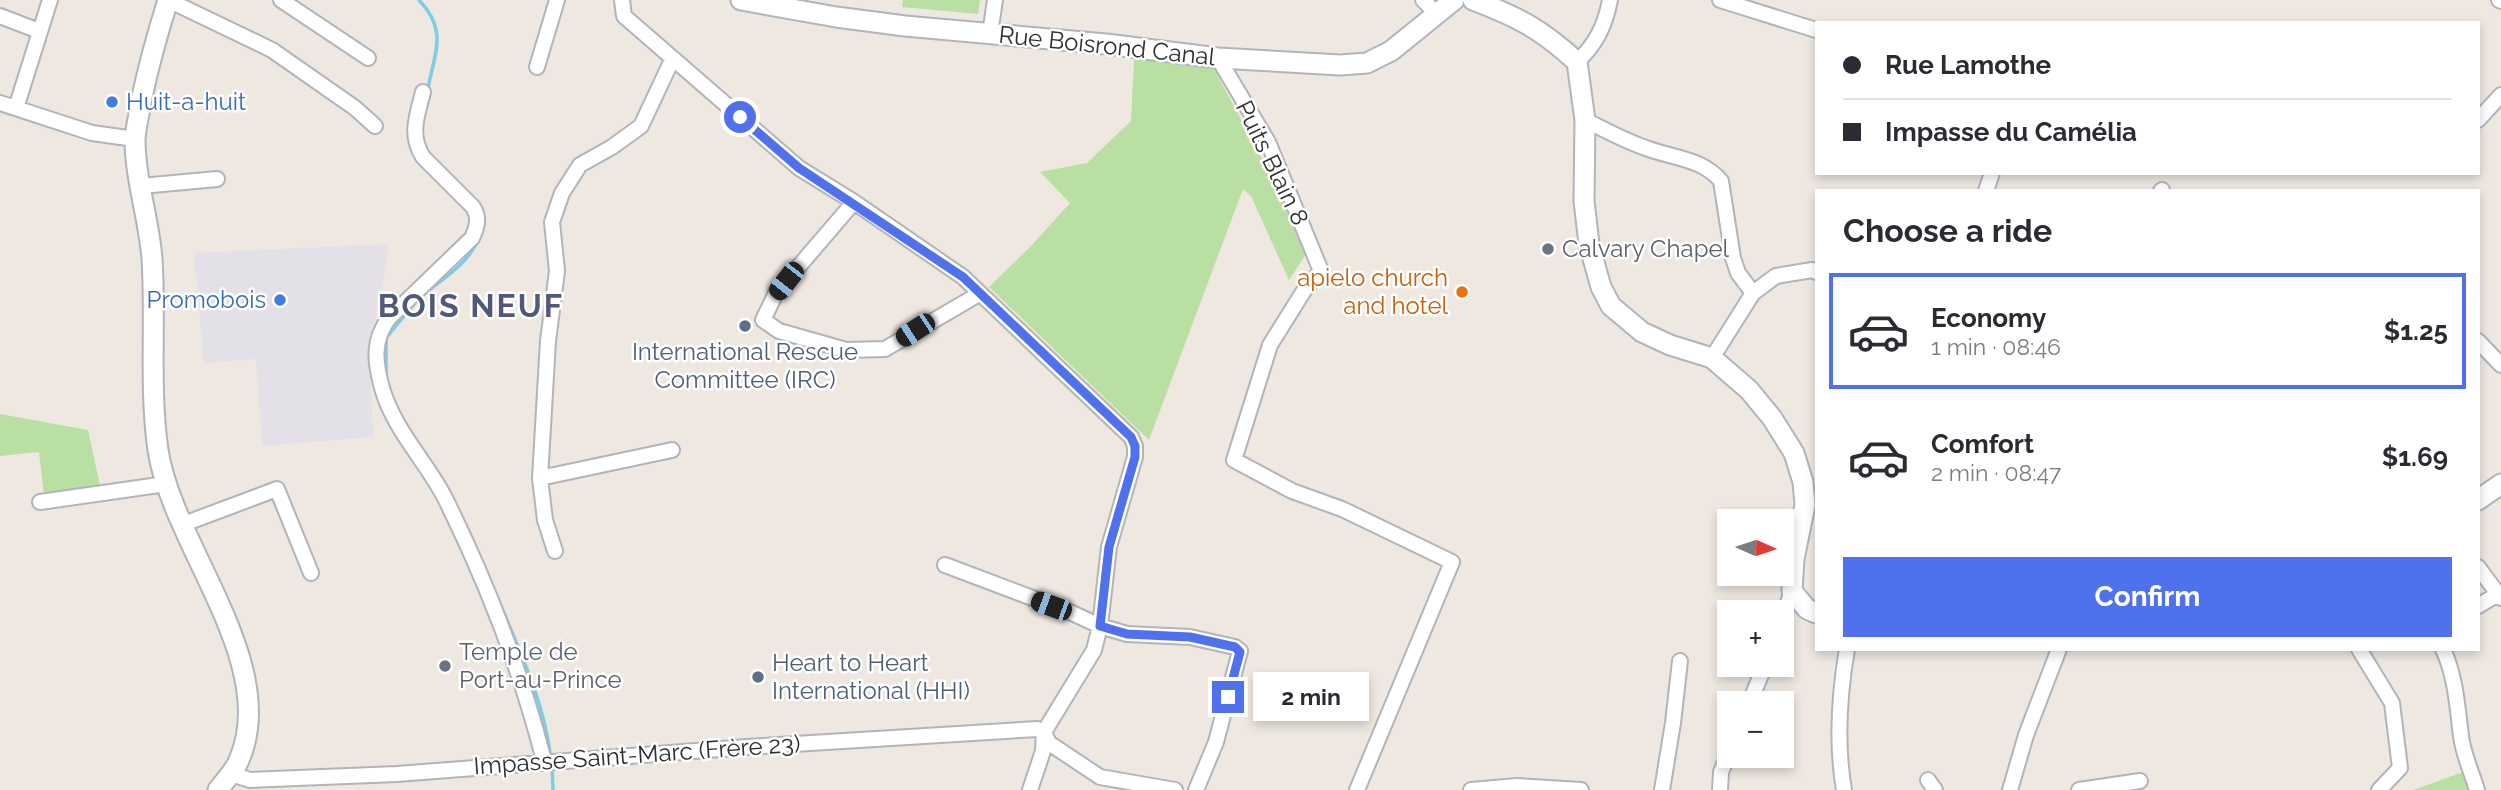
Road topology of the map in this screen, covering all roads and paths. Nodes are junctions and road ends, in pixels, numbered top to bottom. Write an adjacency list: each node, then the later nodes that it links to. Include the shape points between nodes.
1 (50, 0): 15 (street)
2 (168, 0): 28 (street, via 272,50); 29 (street)
3 (281, 0): 17 (street)
4 (557, 0): 21 (street)
5 (622, 0): 19 (street, via 624,16)
6 (741, 0): 16 (street, Rue Boisrond Canal, via 836,17)
7 (995, 0): 16 (street)
8 (1454, 0): 12 (street, Rue Boisrond Canal)
9 (1473, 0): 20 (street, via 1538,29)
10 (1610, 0): 20 (street, via 1593,46)
11 (1720, 0): 14 (street)
12 (1430, 7): 18 (street, Rue Boisrond Canal, via 1391,51 1367,63)
13 (0, 16): 15 (street)
14 (1815, 30)
15 (39, 32): 25 (street)
16 (990, 34): 18 (street, Rue Boisrond Canal)
17 (368, 58)
18 (1218, 58): 71 (street, Puits Blain 8, via 1268,142 1321,271 1270,345 1234,460 1452,562)
19 (672, 60): 32 (street, via 799,168); 40 (street, via 641,125 580,164 562,193 552,222 557,271)
20 (1577, 62): 27 (street)
21 (537, 67)
22 (423, 92): 62 (street, via 414,128 416,147 473,207 478,220 472,238 381,329 376,363 388,407 444,497 483,582 522,681)
23 (2501, 95): 26 (street)
24 (0, 103): 25 (street)
25 (16, 108): 29 (street, via 92,133)
26 (2480, 118)
27 (1585, 120): 35 (street, via 1648,149 1703,164 1715,173 1721,181 1738,273); 37 (street, via 1584,201 1589,244 1611,306 1642,332)
28 (375, 126)
29 (135, 139): 31 (street)
30 (217, 179): 31 (street)
31 (141, 186): 41 (street, via 152,259 156,434)
32 (854, 202): 34 (street, via 963,277); 34 (street, via 776,293 763,320 779,331 846,350 885,349)
33 (1815, 272): 35 (street, via 1776,276)
34 (979, 293): 55 (street, via 1131,437 1135,446 1109,547)
35 (1753, 293): 37 (street)
36 (2480, 343): 38 (street)
37 (1712, 358): 50 (street, via 1749,390 1794,453 1805,505)
38 (2501, 365)
39 (672, 450): 40 (street)
40 (540, 478): 46 (street, via 545,520)
41 (166, 484): 44 (street); 45 (street)
42 (2501, 484): 43 (street)
43 (2480, 499)
44 (40, 502)
45 (181, 526): 49 (street, via 276,489); 64 (street, via 217,600 245,678 246,738)
46 (555, 551)
47 (945, 565): 55 (street)
48 (2480, 570): 51 (street)
49 (311, 573)
50 (1792, 591): 52 (street); 54 (street)
51 (2500, 596): 53 (street)
52 (1789, 600)
53 (2480, 605)
54 (1815, 612)
55 (1100, 626): 61 (street, via 1094,650); 70 (street, via 1127,634 1190,637 1240,652 1216,742)
56 (1847, 651): 76 (street, via 1839,695)
57 (2058, 651): 77 (street)
58 (2360, 651): 79 (street, via 2392,704 2400,768)
59 (2444, 651): 80 (street, via 2458,699 2461,739)
60 (1680, 662): 74 (street)
61 (1044, 733): 62 (street, Impasse Saint-Marc (Frère 23), via 1009,730); 66 (street, via 1049,743 1100,778); 68 (street)
62 (544, 761): 64 (street, Impasse Saint-Marc (Frère 23), via 397,774 250,780)
63 (1723, 768): 75 (street)
64 (231, 774): 67 (street)
65 (2140, 781): 78 (street)
66 (1127, 787): 69 (street)
67 (218, 790)
68 (1030, 790)
69 (1175, 790)
70 (1196, 790)
71 (1357, 790)
72 (1471, 790): 73 (street, via 1517,786)
73 (1581, 790)
74 (1662, 790)
75 (1720, 790)
76 (1844, 790)
77 (2010, 790)
78 (2079, 790)
79 (2379, 790)
80 (2477, 790)

